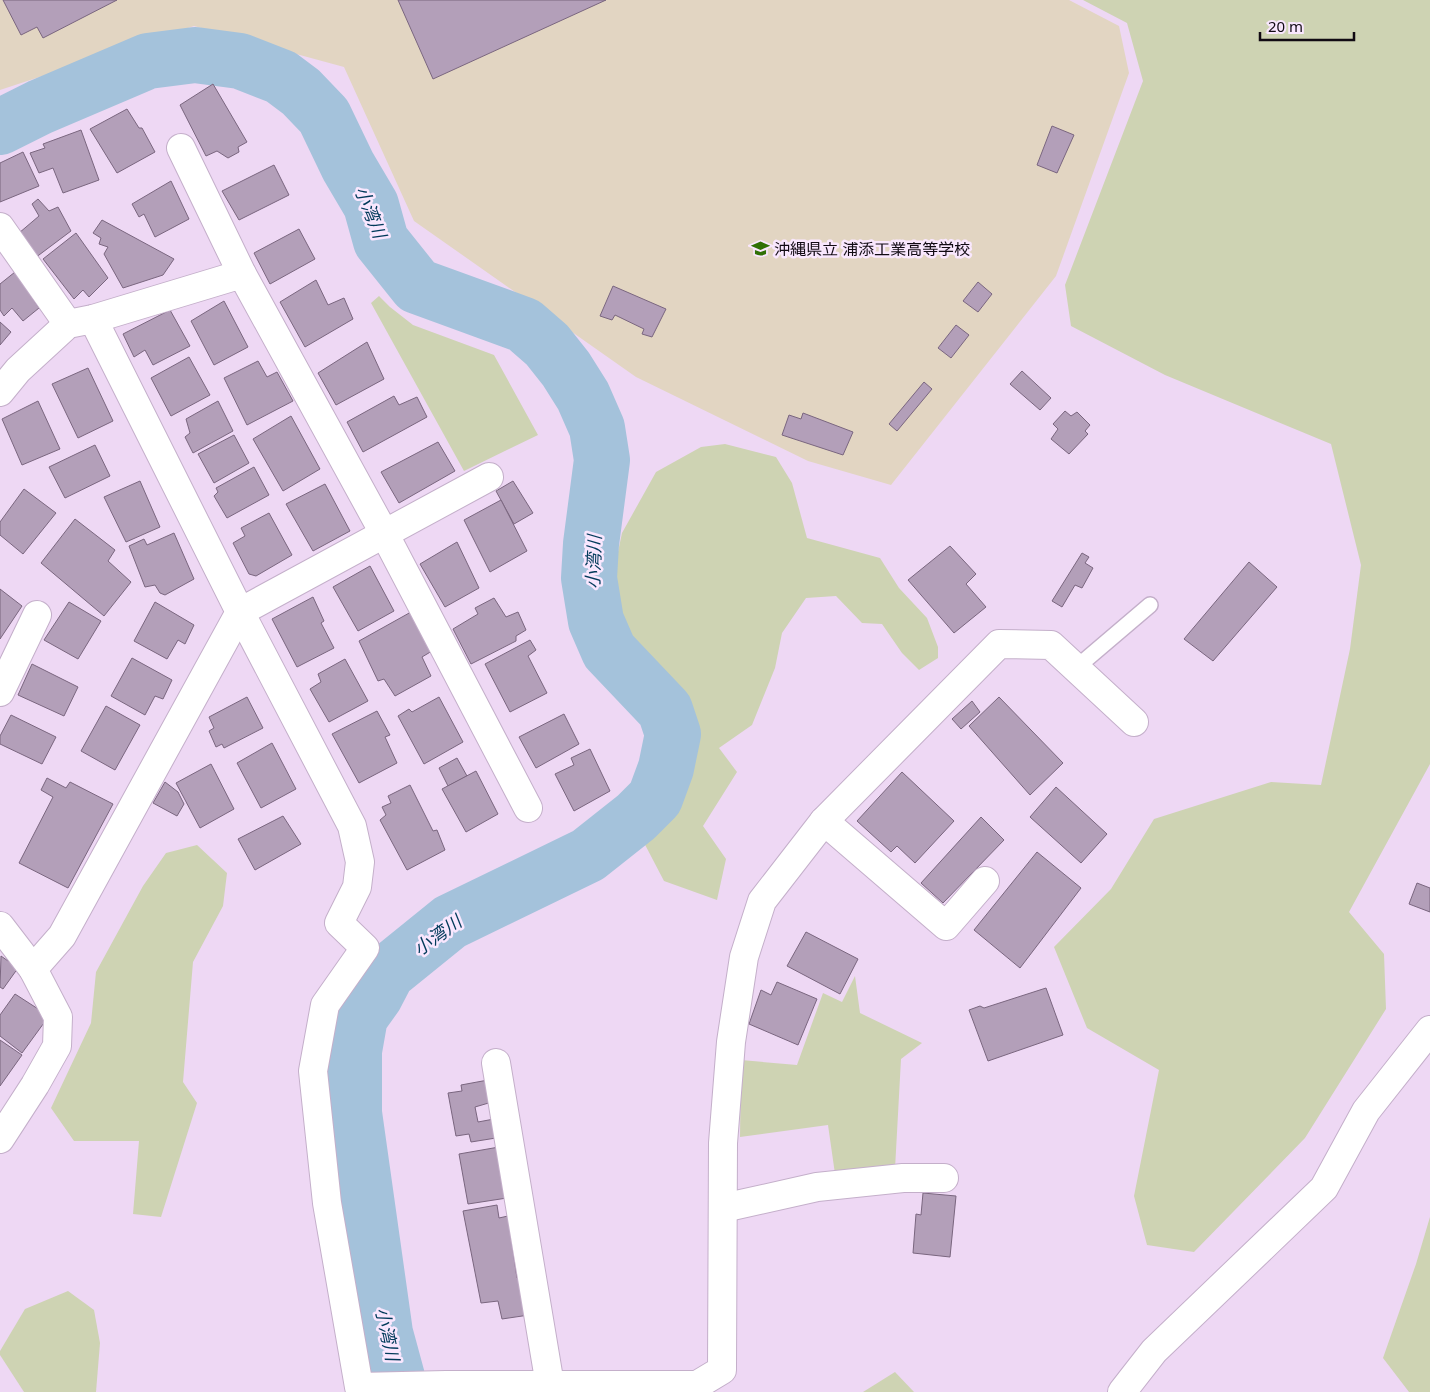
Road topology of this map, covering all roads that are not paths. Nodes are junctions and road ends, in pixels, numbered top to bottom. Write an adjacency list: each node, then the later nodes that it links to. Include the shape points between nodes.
1 (180, 148): 3 (street)
2 (0, 227): 4 (street)
3 (242, 274): 4 (street); 7 (street)
4 (80, 322): 5 (street, via 18,370); 9 (street)
5 (0, 392)
6 (489, 476): 7 (street)
7 (384, 533): 9 (street); 14 (street)
8 (1150, 605): 11 (lane)
9 (240, 612): 18 (street, via 62,936); 25 (street, via 352,826 360,862 357,887 339,923 364,948 325,1005 313,1071 327,1203 359,1386)
10 (37, 614): 12 (street)
11 (1076, 668): 13 (street); 15 (street, via 1052,645 999,644)
12 (0, 692)
13 (1134, 722)
14 (528, 808)
15 (824, 821): 16 (street, via 946,926); 23 (street, via 762,901 744,957 731,1042 723,1143)
16 (985, 881)
17 (0, 926): 18 (street)
18 (33, 970): 21 (street, via 58,1017 57,1046)
19 (1430, 1030): 27 (street, via 1366,1111 1324,1188 1154,1351)
20 (496, 1063): 24 (street)
21 (0, 1139)
22 (944, 1178): 23 (street, via 903,1178 817,1187)
23 (723, 1208): 26 (street, via 722,1370)
24 (550, 1385): 25 (street); 26 (street)
25 (443, 1387)
26 (697, 1389)
27 (1122, 1392)

